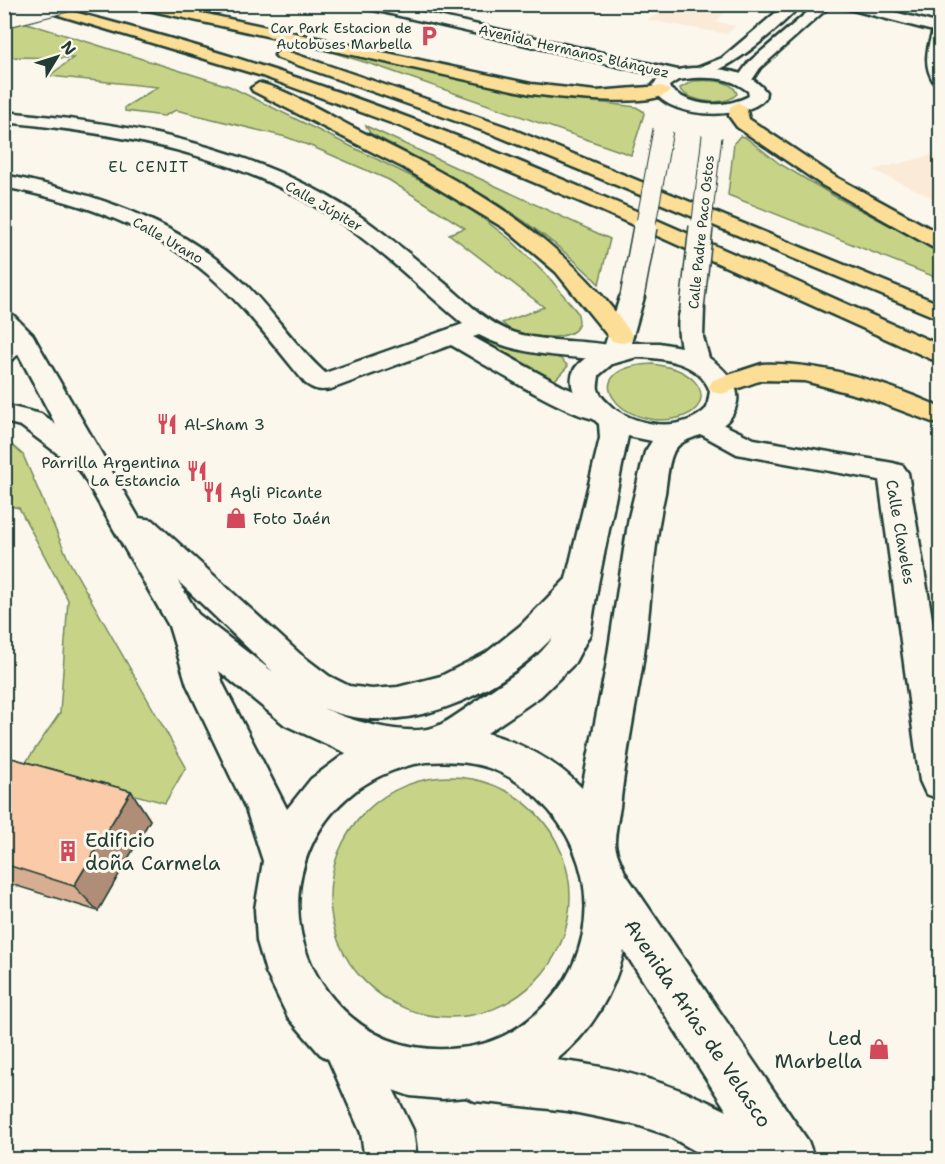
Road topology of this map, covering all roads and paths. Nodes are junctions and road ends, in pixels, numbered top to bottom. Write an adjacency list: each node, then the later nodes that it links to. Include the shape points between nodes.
1 (28, 4): 13 (highway)
2 (67, 4): 11 (main road, bridge)
3 (139, 4): 18 (highway, via 560,93 613,97)
4 (364, 4): 15 (main road, Avenida Hermanos Blánquez)
5 (795, 4): 14 (main road, via 727,61)
6 (881, 4): 10 (main road)
7 (818, 5): 8 (main road); 17 (main road, via 754,65)
8 (851, 5): 12 (main road)
9 (120, 9): 23 (highway, via 248,44 447,111)
10 (940, 19)
11 (4, 20)
12 (940, 29): 16 (main road, via 934,49)
13 (172, 44): 27 (highway, via 397,157 487,207 549,254 600,307); 28 (highway, via 298,83 407,123)
14 (698, 73): 15 (main road, Avenida Hermanos Blánquez); 17 (main road)
15 (678, 75): 18 (main road, via 661,85)
16 (940, 79)
17 (744, 80): 19 (main road, Calle Padre Paco Ostos, via 758,92 757,98)
18 (664, 94): 19 (main road, via 691,106); 27 (main road, bridge, via 663,130 632,297)
19 (735, 107): 22 (highway, via 743,123 829,181); 29 (main road, Calle Padre Paco Ostos, bridge, via 711,136 692,308 691,337)
20 (4, 117): 24 (main road, Calle Júpiter, via 89,126 149,138 218,156 281,181 365,230)
21 (4, 181): 25 (main road, Calle Urano, via 107,208 178,242 225,279 322,383)
22 (940, 242)
23 (940, 312)
24 (480, 326): 25 (main road); 27 (main road, Calle Júpiter, via 525,343)
25 (453, 336): 32 (main road)
26 (10, 338): 35 (main road)
27 (618, 345): 29 (main road, via 678,354); 32 (main road, via 588,371 583,384 586,397)
28 (940, 354)
29 (697, 362): 30 (main road)
30 (723, 386): 33 (highway, via 762,372 809,375 872,390); 34 (main road, via 725,401 719,414)
31 (4, 413): 35 (main road, via 31,420)
32 (604, 416): 34 (main road, via 635,431 660,434); 37 (main road, via 614,438)
33 (940, 417)
34 (689, 429): 41 (main road, Calle Claveles, via 747,447 893,473); 43 (main road, via 659,452 644,517 624,667 605,763)
35 (92, 465): 36 (main road)
36 (114, 502): 37 (main road, via 295,671 326,694 346,702 384,704 415,699 489,669 516,651); 38 (main road)
37 (581, 584): 39 (main road, via 573,634 561,654 528,685)
38 (186, 624): 40 (main road, via 298,714 344,736); 42 (main road, via 205,685 265,806)
39 (444, 742): 40 (main road); 43 (main road, Avenida Arias de Velasco, via 492,749 536,770 573,803)
40 (405, 747): 42 (main road, via 367,762 333,786 305,818)
41 (940, 781)
42 (284, 862): 44 (main road, via 276,911 284,963 309,1010)
43 (601, 863): 45 (main road, via 606,933 591,981 559,1026 513,1059); 48 (main road, Avenida Arias de Velasco)
44 (348, 1049): 45 (main road, Avenida Arias de Velasco, via 401,1072); 46 (main road, via 387,1130)
45 (459, 1075): 47 (main road, Avenida Arias de Velasco, via 600,1092 656,1105 710,1128)
46 (391, 1160)
47 (760, 1160)
48 (789, 1160)

